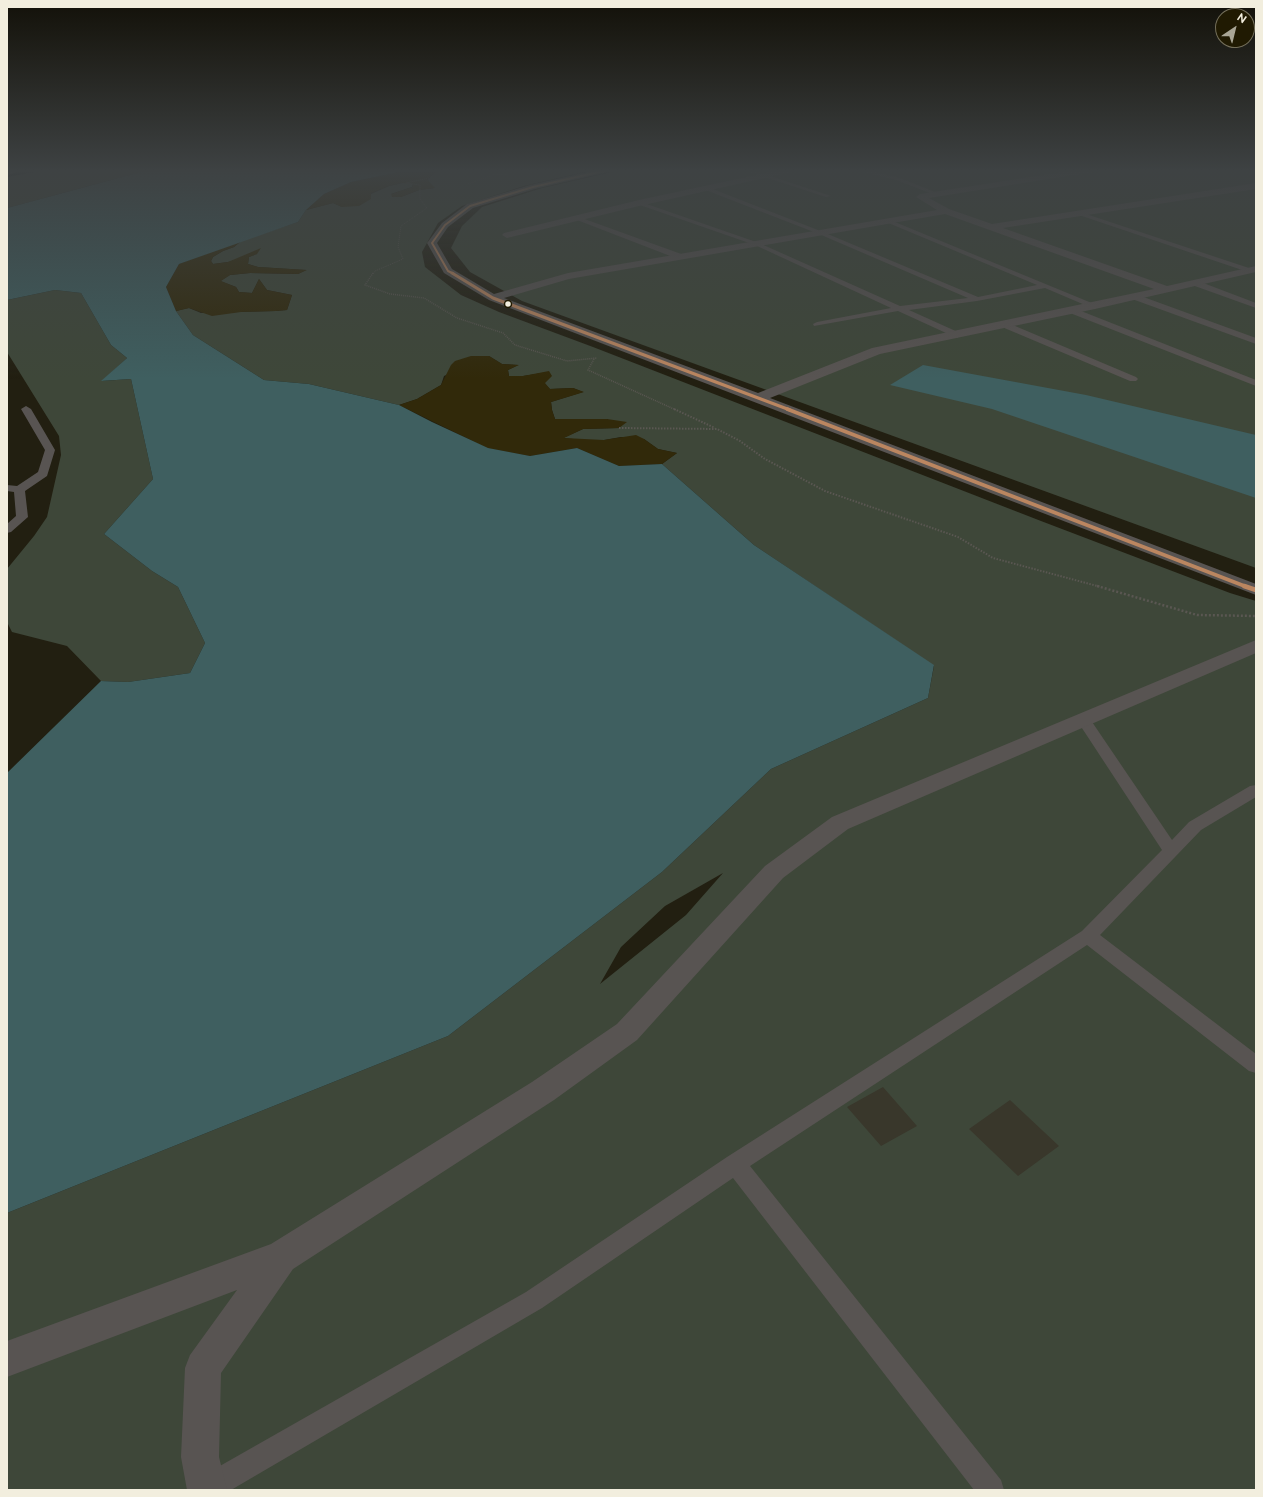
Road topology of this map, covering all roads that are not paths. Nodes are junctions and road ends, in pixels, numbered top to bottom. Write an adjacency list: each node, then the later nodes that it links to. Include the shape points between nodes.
1 (435, 239): 16 (street, via 432,243 448,271)
2 (632, 239): 10 (lane)
3 (742, 239): 9 (lane)
4 (787, 239): 9 (street)
5 (835, 239): 17 (lane)
6 (931, 239): 13 (lane)
7 (1022, 239): 14 (street)
8 (1157, 239): 11 (lane)
9 (757, 244): 10 (street); 20 (lane)
10 (681, 257): 16 (street, via 568,276)
11 (1253, 270): 12 (street)
12 (1195, 283): 14 (street); 19 (lane)
13 (1044, 286): 17 (lane); 18 (lane)
14 (1167, 290): 15 (street)
15 (1135, 297): 18 (street); 25 (lane)
16 (493, 298): 28 (street)
17 (977, 299): 20 (lane)
18 (1096, 306): 21 (street)
19 (1256, 306)
20 (898, 308): 22 (lane); 24 (lane)
21 (1074, 311): 23 (street); 27 (lane)
22 (817, 324)
23 (1005, 325): 24 (street); 26 (lane)
24 (957, 335): 28 (street, via 876,351)
25 (1256, 341)
26 (1133, 379)
27 (1256, 383)
28 (758, 398): 33 (street)
29 (26, 410): 31 (lane, via 50,450 43,474)
30 (7, 488): 31 (lane)
31 (19, 490): 32 (lane, via 22,518)
32 (7, 530)
33 (1256, 590)
34 (1256, 646): 35 (street)
35 (1083, 719): 37 (lane); 41 (street, via 840,823 774,872 627,1032 543,1091)
36 (1256, 790): 37 (lane, via 1195,826)
37 (1171, 851): 38 (lane)
38 (1088, 936): 39 (lane); 40 (lane)
39 (1256, 1065)
40 (735, 1164): 43 (lane, via 534,1300); 44 (lane)
41 (281, 1256): 42 (street); 43 (street, via 203,1368 200,1457)
42 (7, 1360)
43 (207, 1489)
44 (991, 1490)

